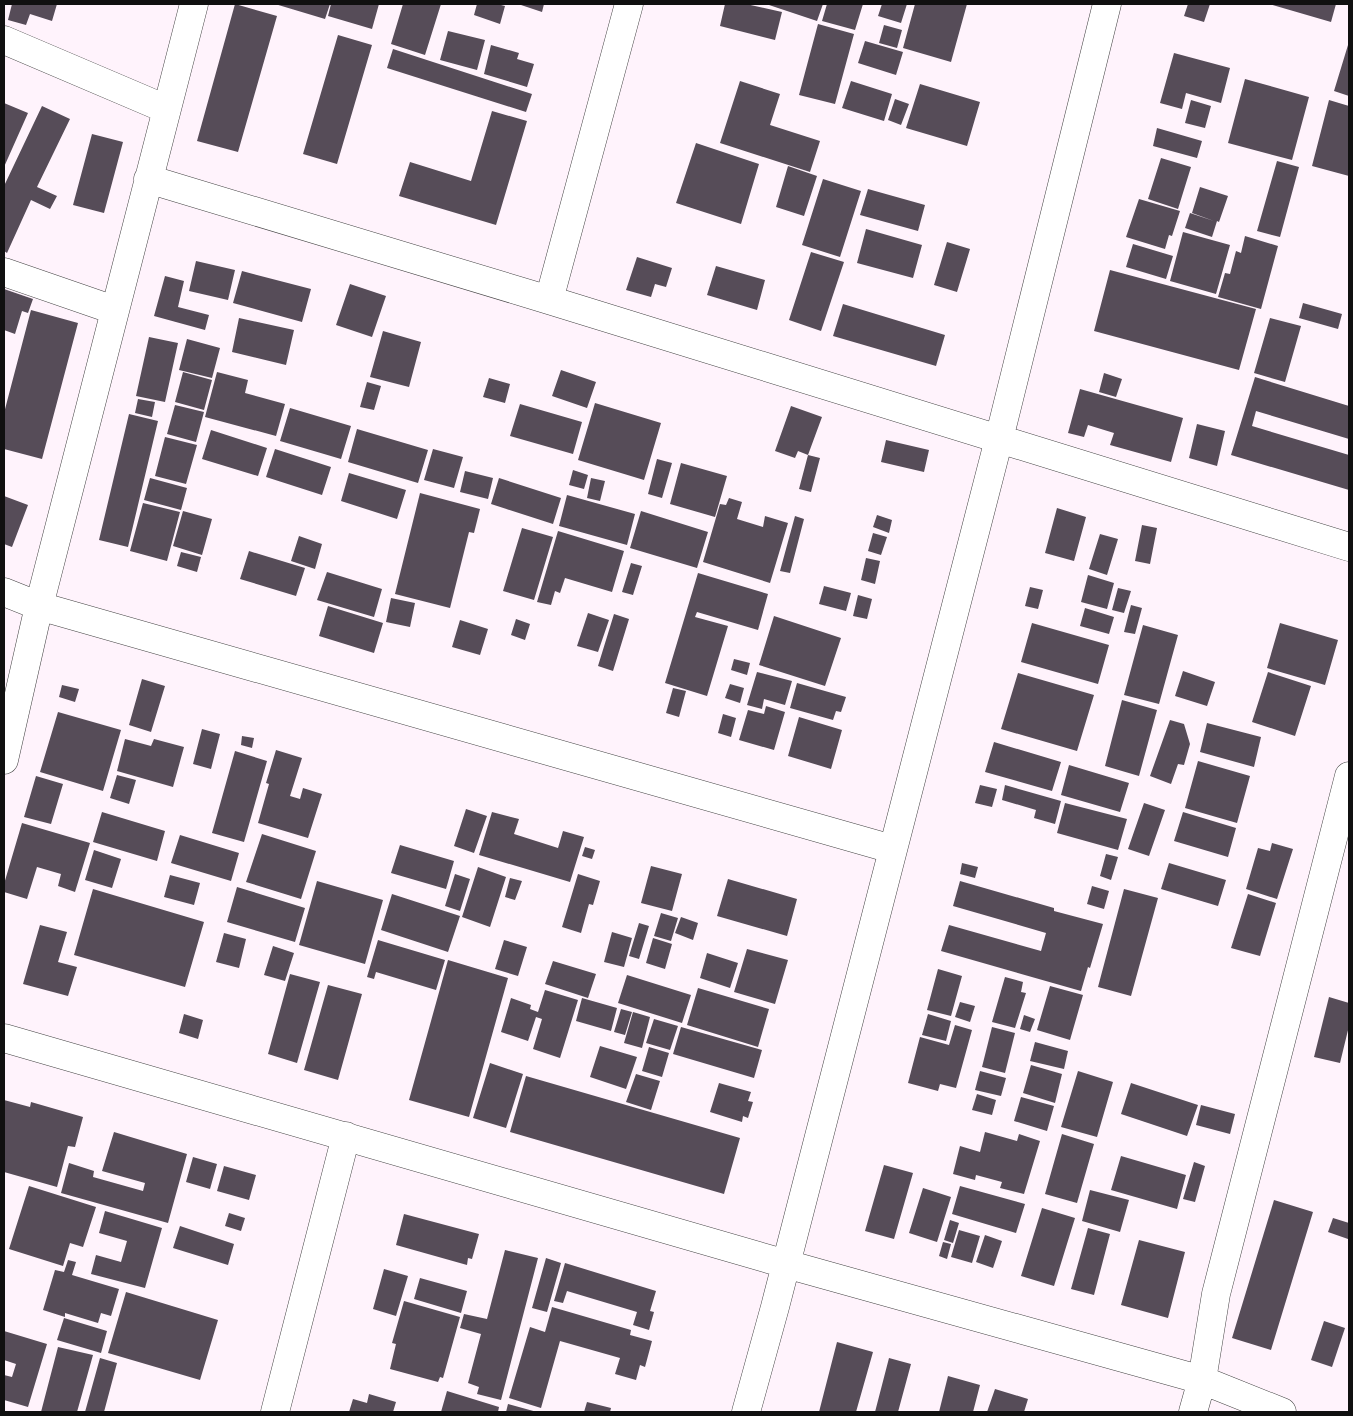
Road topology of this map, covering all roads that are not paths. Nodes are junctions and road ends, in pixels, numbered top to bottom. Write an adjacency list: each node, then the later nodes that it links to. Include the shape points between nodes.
1 (194, 4): 5 (street)
2 (629, 4): 8 (street)
3 (1107, 4): 10 (street)
4 (4, 40): 5 (street)
5 (166, 109): 6 (street)
6 (148, 179): 8 (street); 9 (street)
7 (4, 272): 9 (street)
8 (549, 300): 10 (street)
9 (114, 310): 13 (street)
10 (999, 439): 11 (street); 16 (street)
11 (1349, 547)
12 (4, 592): 13 (street)
13 (39, 606): 14 (street); 16 (street)
14 (4, 760)
15 (1349, 776): 20 (street, via 1216,1294)
16 (892, 849): 19 (street)
17 (4, 1038): 18 (street)
18 (346, 1136): 19 (street); 21 (street)
19 (786, 1264): 20 (street); 22 (street)
20 (1202, 1380): 23 (street); 24 (street)
21 (275, 1412)
22 (746, 1412)
23 (1193, 1412)
24 (1282, 1412)

